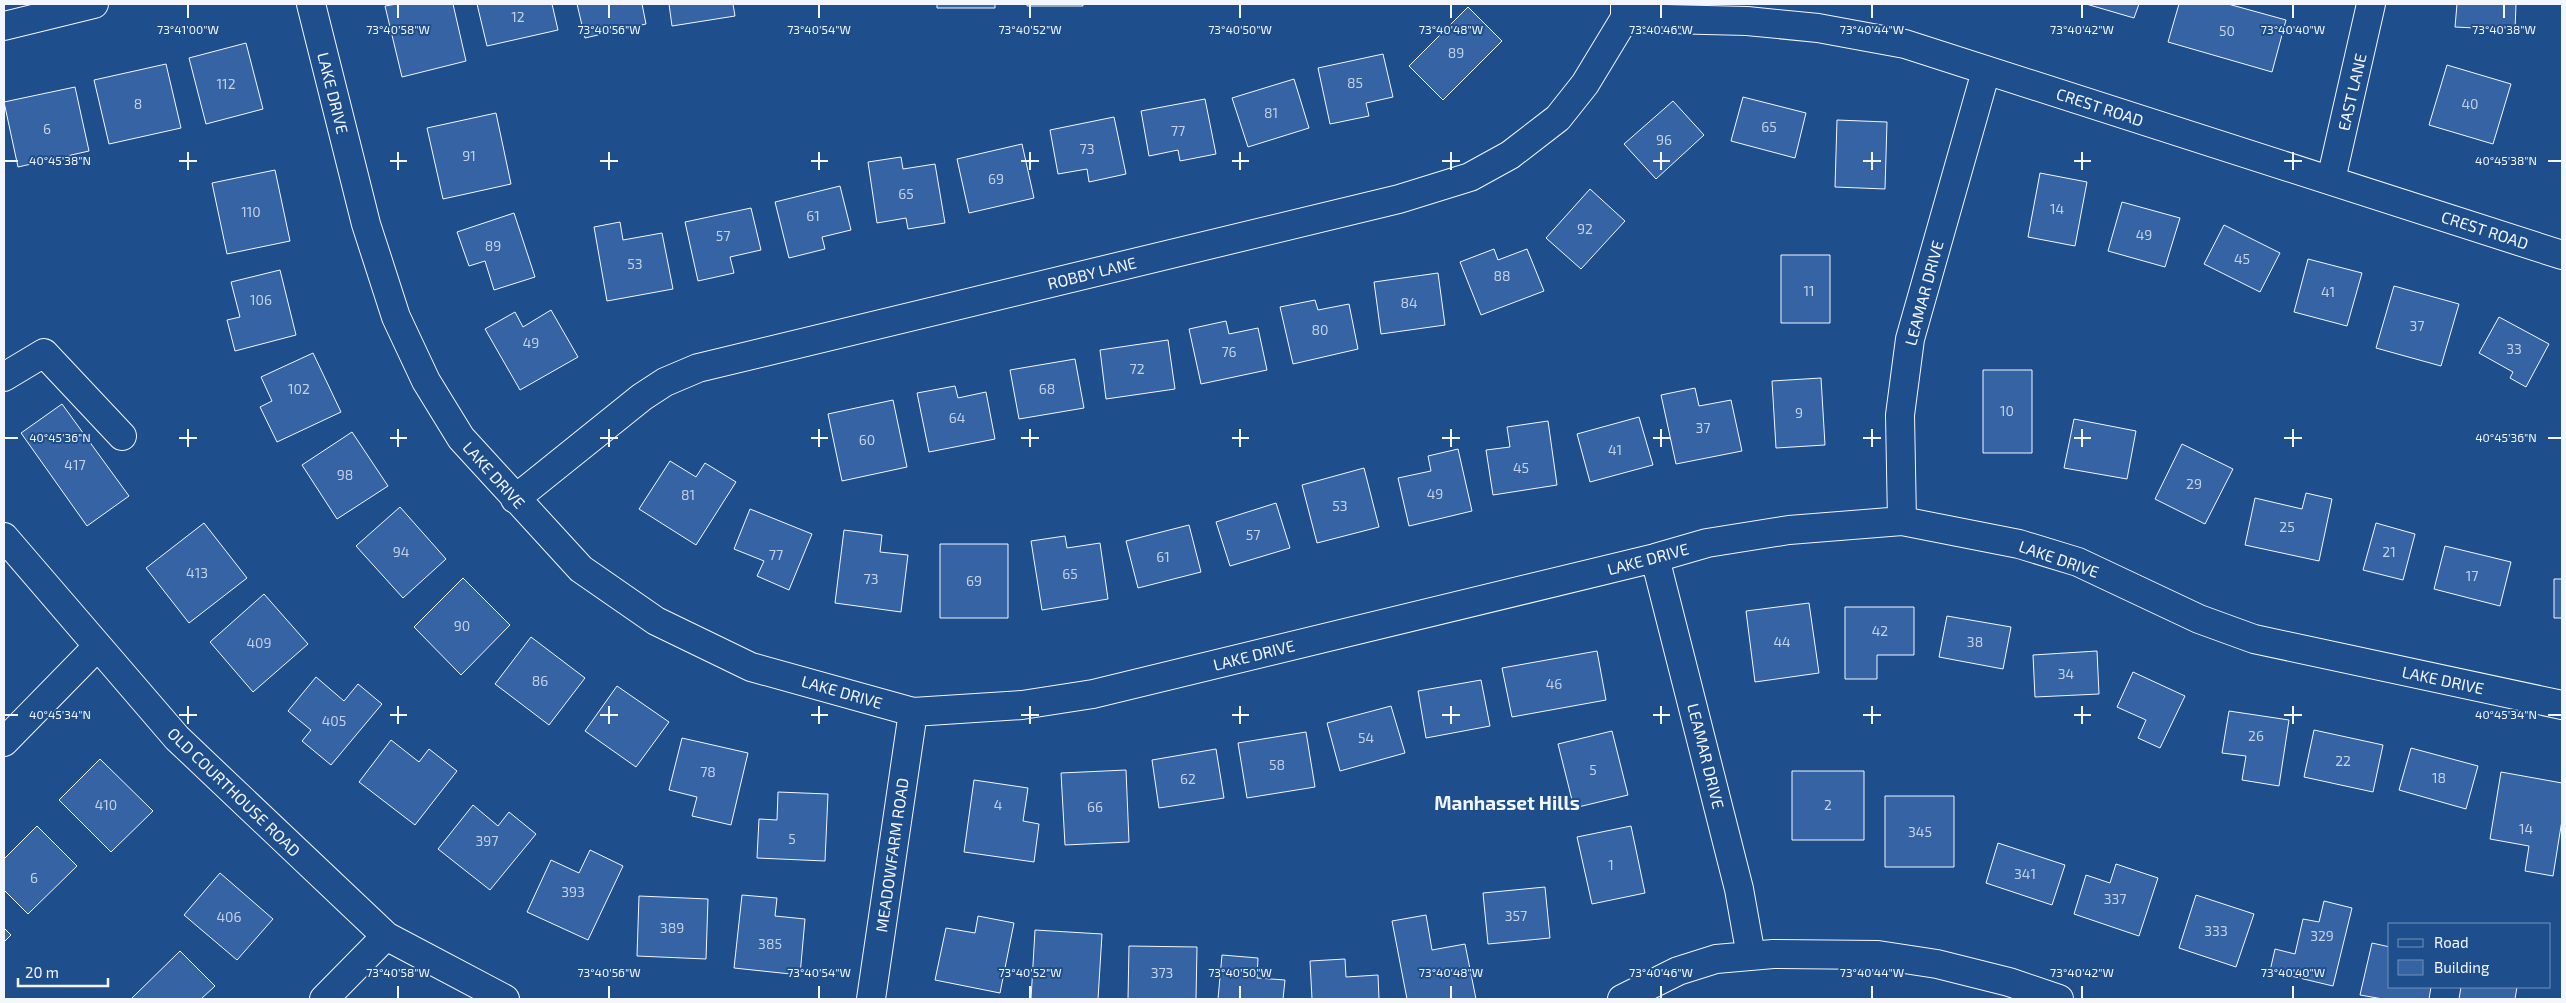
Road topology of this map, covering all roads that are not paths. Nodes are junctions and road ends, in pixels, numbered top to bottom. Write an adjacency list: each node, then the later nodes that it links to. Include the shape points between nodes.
1 (94, 4): 5 (street)
2 (311, 4): 11 (street, LAKE DRIVE, via 366,224 396,317 426,381 461,438)
3 (2371, 4): 7 (street, EAST LANE)
4 (1625, 11): 6 (street, CREST ROAD, via 1818,28 1905,44); 11 (street, ROBBY LANE, via 1585,84 1558,118 1510,155 1470,177 1399,199 698,368 665,382 642,397)
5 (4, 26)
6 (1986, 71): 7 (street, CREST ROAD); 12 (street, LEAMAR DRIVE, via 1910,339 1900,415)
7 (2331, 180): 8 (street, CREST ROAD)
8 (2562, 255)
9 (4, 377): 10 (street, via 44,353)
10 (122, 436)
11 (515, 499): 17 (street, LAKE DRIVE, via 581,569 656,621 751,667)
12 (1902, 521): 14 (street, LAKE DRIVE, via 1789,530 1707,543); 16 (street, LAKE DRIVE, via 2019,544 2078,562 2199,619 2254,639)
13 (4, 537): 15 (street, OLD COURTHOUSE ROAD)
14 (1655, 558): 17 (street, LAKE DRIVE, via 1093,694 1022,704); 20 (street, LEAMAR DRIVE, via 1739,889)
15 (97, 647): 18 (street); 19 (street, OLD COURTHOUSE ROAD, via 176,738)
16 (2562, 706)
17 (913, 712): 23 (street, MEADOWFARM ROAD)
18 (4, 742)
19 (386, 936): 21 (street); 22 (street, OLD COURTHOUSE ROAD)
20 (1751, 956): 24 (street, via 1716,959 1678,971); 25 (street, via 1878,955 1938,964)
21 (324, 999)
22 (505, 999)
23 (871, 999)
24 (1622, 999)
25 (2059, 999)

